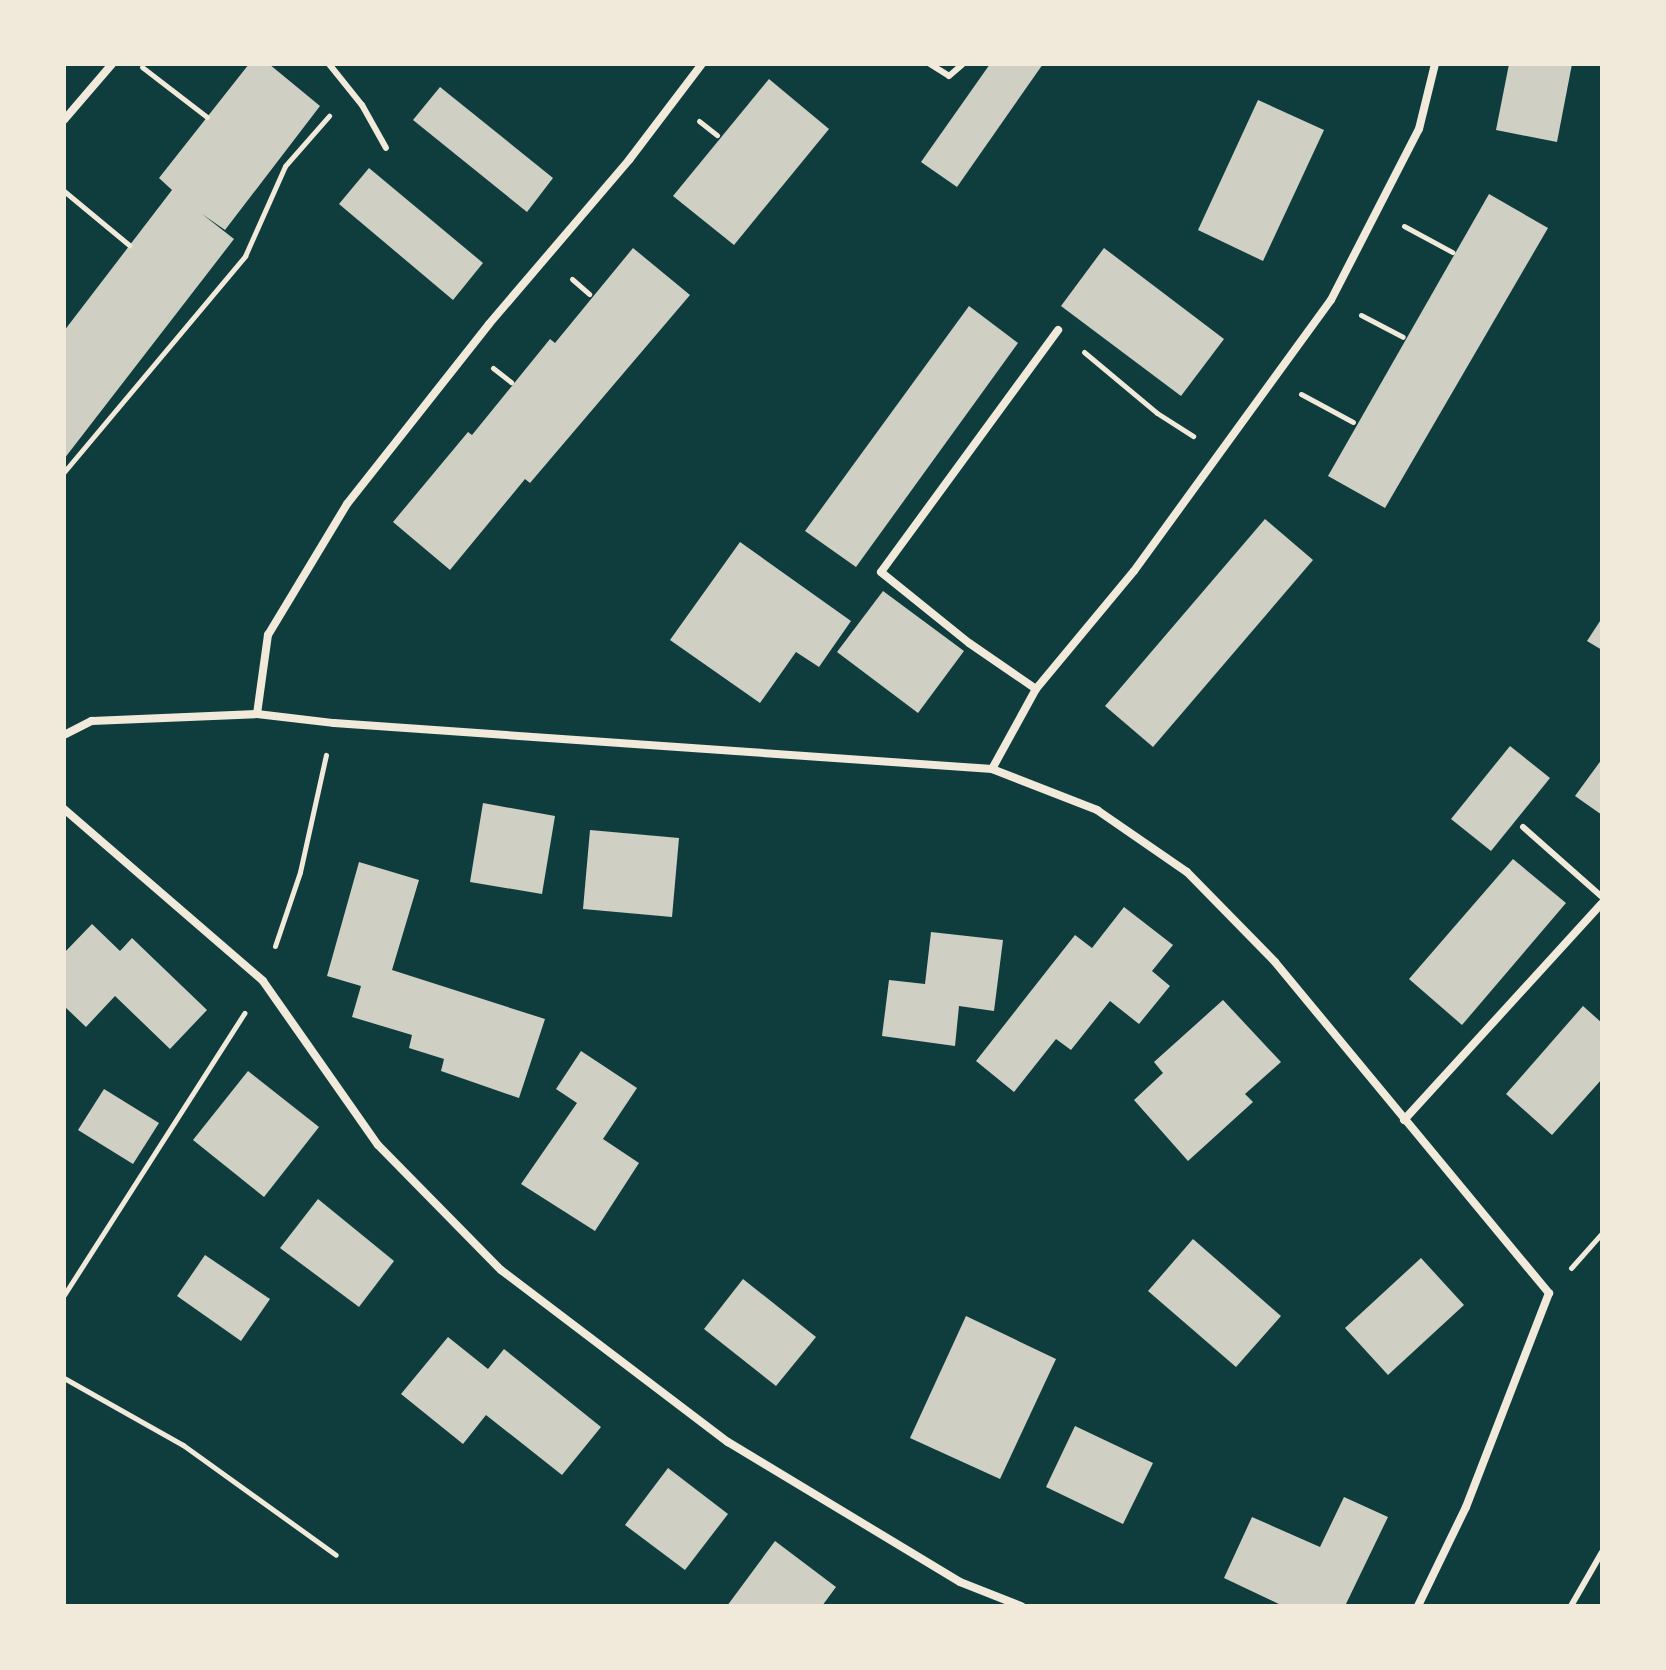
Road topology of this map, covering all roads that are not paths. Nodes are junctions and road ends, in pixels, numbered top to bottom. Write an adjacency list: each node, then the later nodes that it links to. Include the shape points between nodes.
1 (112, 64): 7 (street)
2 (329, 64): 8 (lane)
3 (702, 64): 11 (street, via 347,504 268,635)
4 (930, 64): 5 (lane, via 949,76)
5 (963, 64)
6 (1435, 64): 10 (street, via 1419,129 1331,300 1134,571)
7 (64, 120)
8 (386, 148)
9 (1058, 330): 10 (street, via 881,572)
10 (1036, 689): 13 (street)
11 (257, 714): 12 (street, via 92,721); 13 (street)
12 (64, 735)
13 (992, 769): 17 (street, via 1097,810 1187,872 1275,962)
14 (64, 809): 19 (street, via 263,981 378,1145 501,1270 728,1442 960,1582)
15 (1523, 827): 16 (lane)
16 (1602, 900): 17 (street)
17 (1404, 1120): 20 (street, via 1549,1293 1466,1507)
18 (1602, 1552): 21 (lane)
19 (1021, 1606)
20 (1418, 1606)
21 (1571, 1606)

